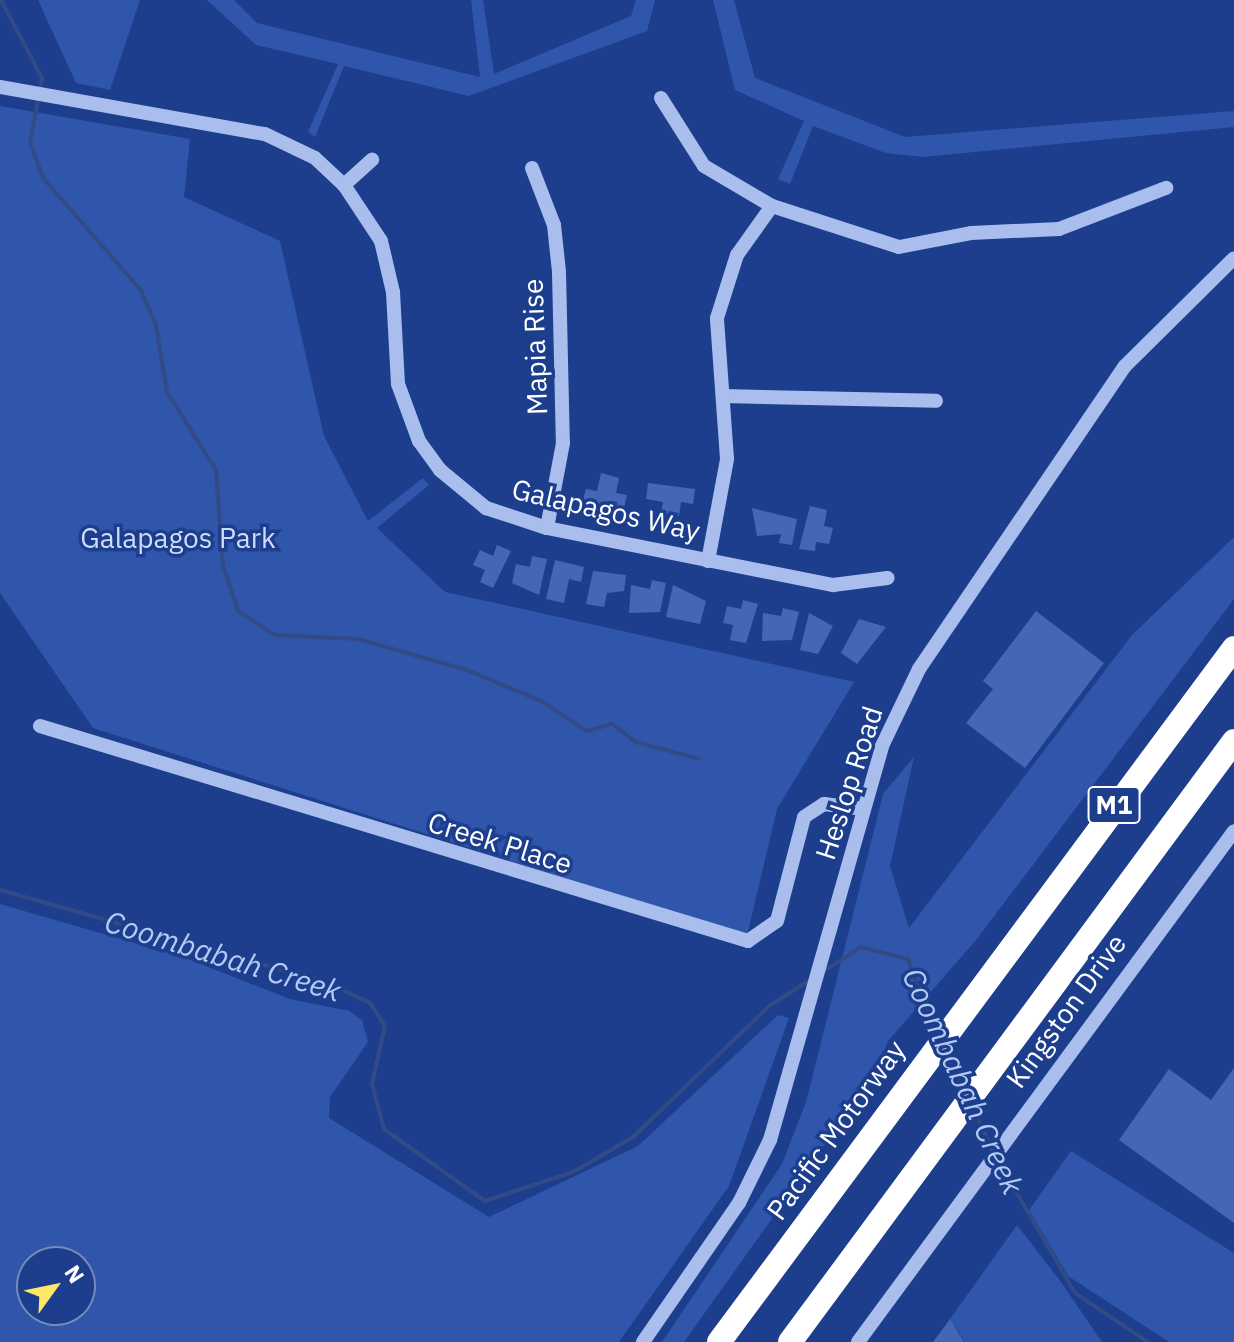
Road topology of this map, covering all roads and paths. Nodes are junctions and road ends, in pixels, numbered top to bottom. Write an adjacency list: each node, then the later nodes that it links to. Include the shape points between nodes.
1 (0, 87): 5 (street, Galapagos Way, via 265,134 315,158)
2 (661, 98): 7 (street, via 704,166)
3 (372, 160): 5 (street)
4 (532, 168): 11 (street, Mapia Rise, via 554,225 559,272 563,443)
5 (344, 185): 11 (street, Galapagos Way, via 367,214 389,267 398,384 419,441 440,470 486,508)
6 (1166, 188): 7 (street, via 1059,229 971,233 899,247)
7 (772, 206): 9 (street, via 737,255 717,318)
8 (1234, 258): 17 (street, Heslop Road, via 1125,366 1005,538 919,669 882,746)
9 (723, 396): 10 (street); 12 (street, via 727,459)
10 (936, 401)
11 (547, 528): 12 (street, Galapagos Way)
12 (708, 561): 13 (street, Galapagos Way, via 833,585)
13 (888, 578)
14 (1234, 648): 20 (highway, Pacific Motorway / M1)
15 (40, 726): 17 (street, Creek Place, via 748,941 777,921 804,817 824,804)
16 (1234, 741): 21 (highway, M1)
17 (864, 809): 19 (street, Heslop Road, via 790,1076 752,1182)
18 (1234, 831): 22 (street, Kingston Drive)
19 (643, 1342)
20 (719, 1342)
21 (790, 1342)
22 (858, 1342)

